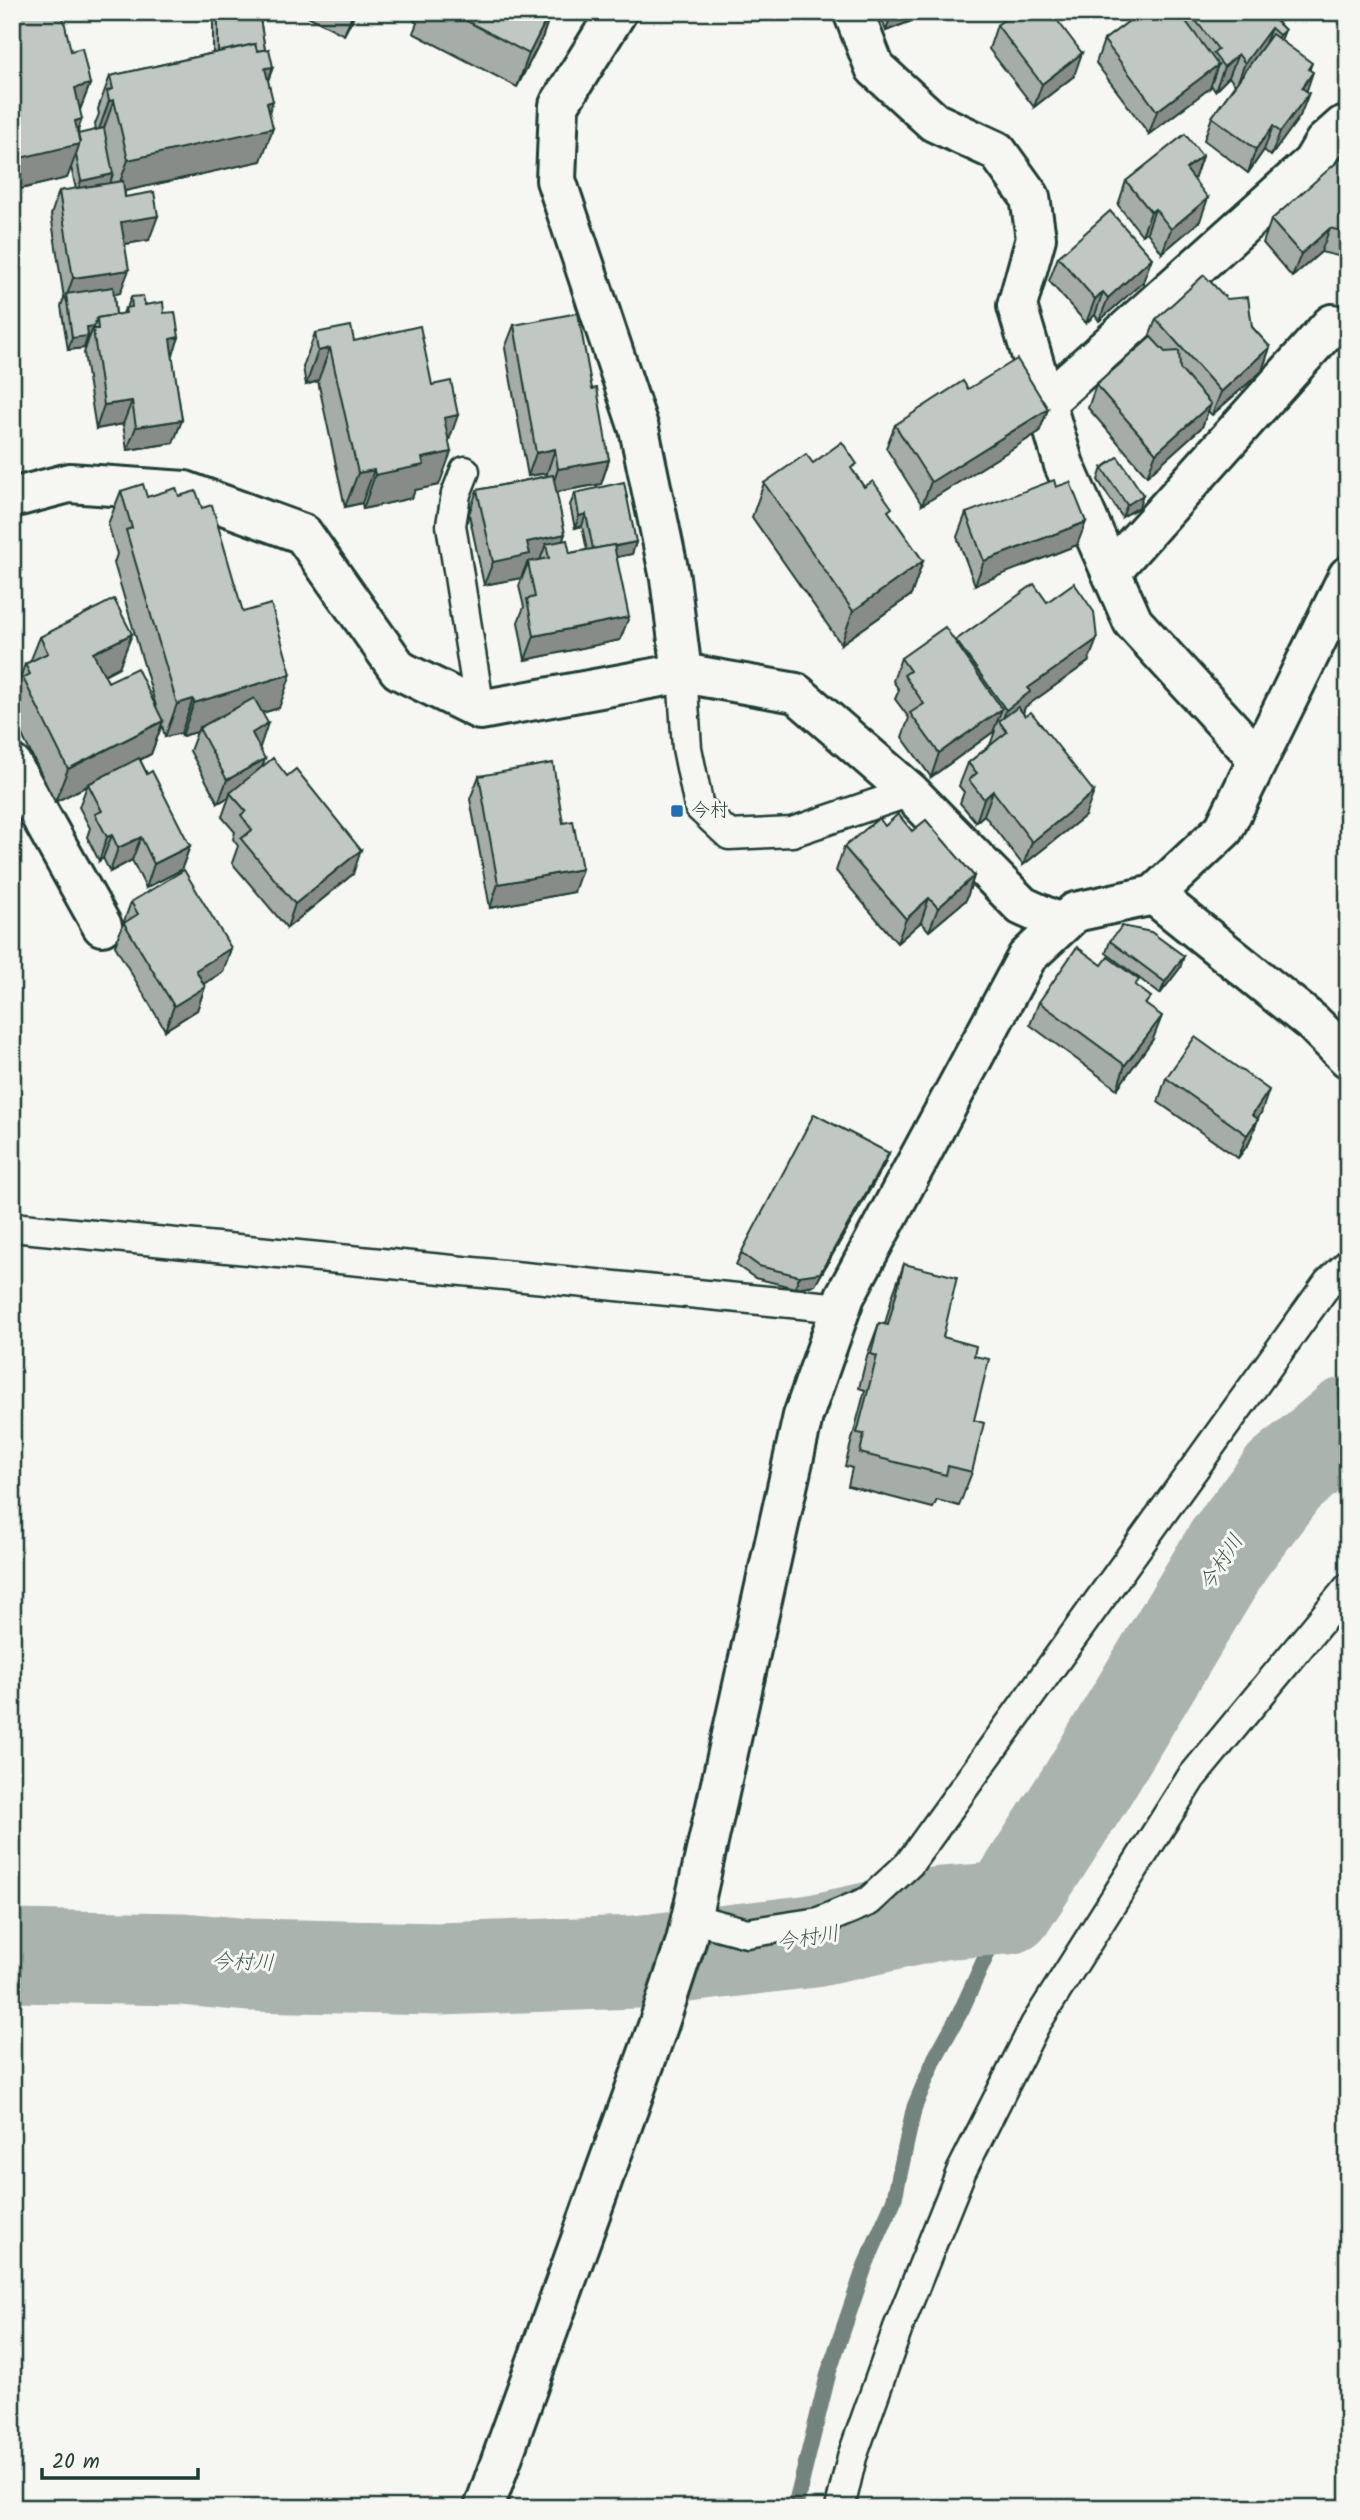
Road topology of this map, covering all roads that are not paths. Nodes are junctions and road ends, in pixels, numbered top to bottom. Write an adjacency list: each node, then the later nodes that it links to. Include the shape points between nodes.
1 (617, 12): 10 (street, via 559,105 556,180 639,429 670,578)
2 (853, 12): 5 (street, via 875,68 934,122 997,151 1030,197 1036,238 1017,306)
3 (1343, 125): 5 (street, via 1312,163)
4 (1332, 324): 8 (street)
5 (1046, 402): 8 (street, via 1064,465)
6 (465, 471): 11 (lane, via 451,525)
7 (12, 498): 11 (street, via 69,483 185,491 303,534 399,670)
8 (1111, 571): 12 (street, via 1133,622)
9 (1348, 576): 12 (street)
10 (682, 673): 11 (street); 14 (street, via 796,693); 14 (lane, via 687,748 699,807 729,835 792,832)
11 (480, 710)
12 (1258, 760): 15 (street, via 1224,829)
13 (12, 765): 17 (street)
14 (910, 792): 16 (street, via 1021,906)
15 (1154, 895): 16 (street, via 1075,912); 18 (street, via 1313,1023)
16 (1062, 924): 21 (street, via 1027,957)
17 (102, 926)
18 (1348, 1058)
19 (12, 1227): 21 (lane)
20 (1348, 1264): 23 (lane, via 1328,1283 908,1864 869,1901 819,1922 747,1933)
21 (841, 1308): 23 (street, via 803,1416)
22 (1348, 1588): 25 (lane, via 1191,1778 1035,2025 961,2172 898,2328 852,2456)
23 (689, 1930): 24 (street)
24 (484, 2508)
25 (841, 2508)

